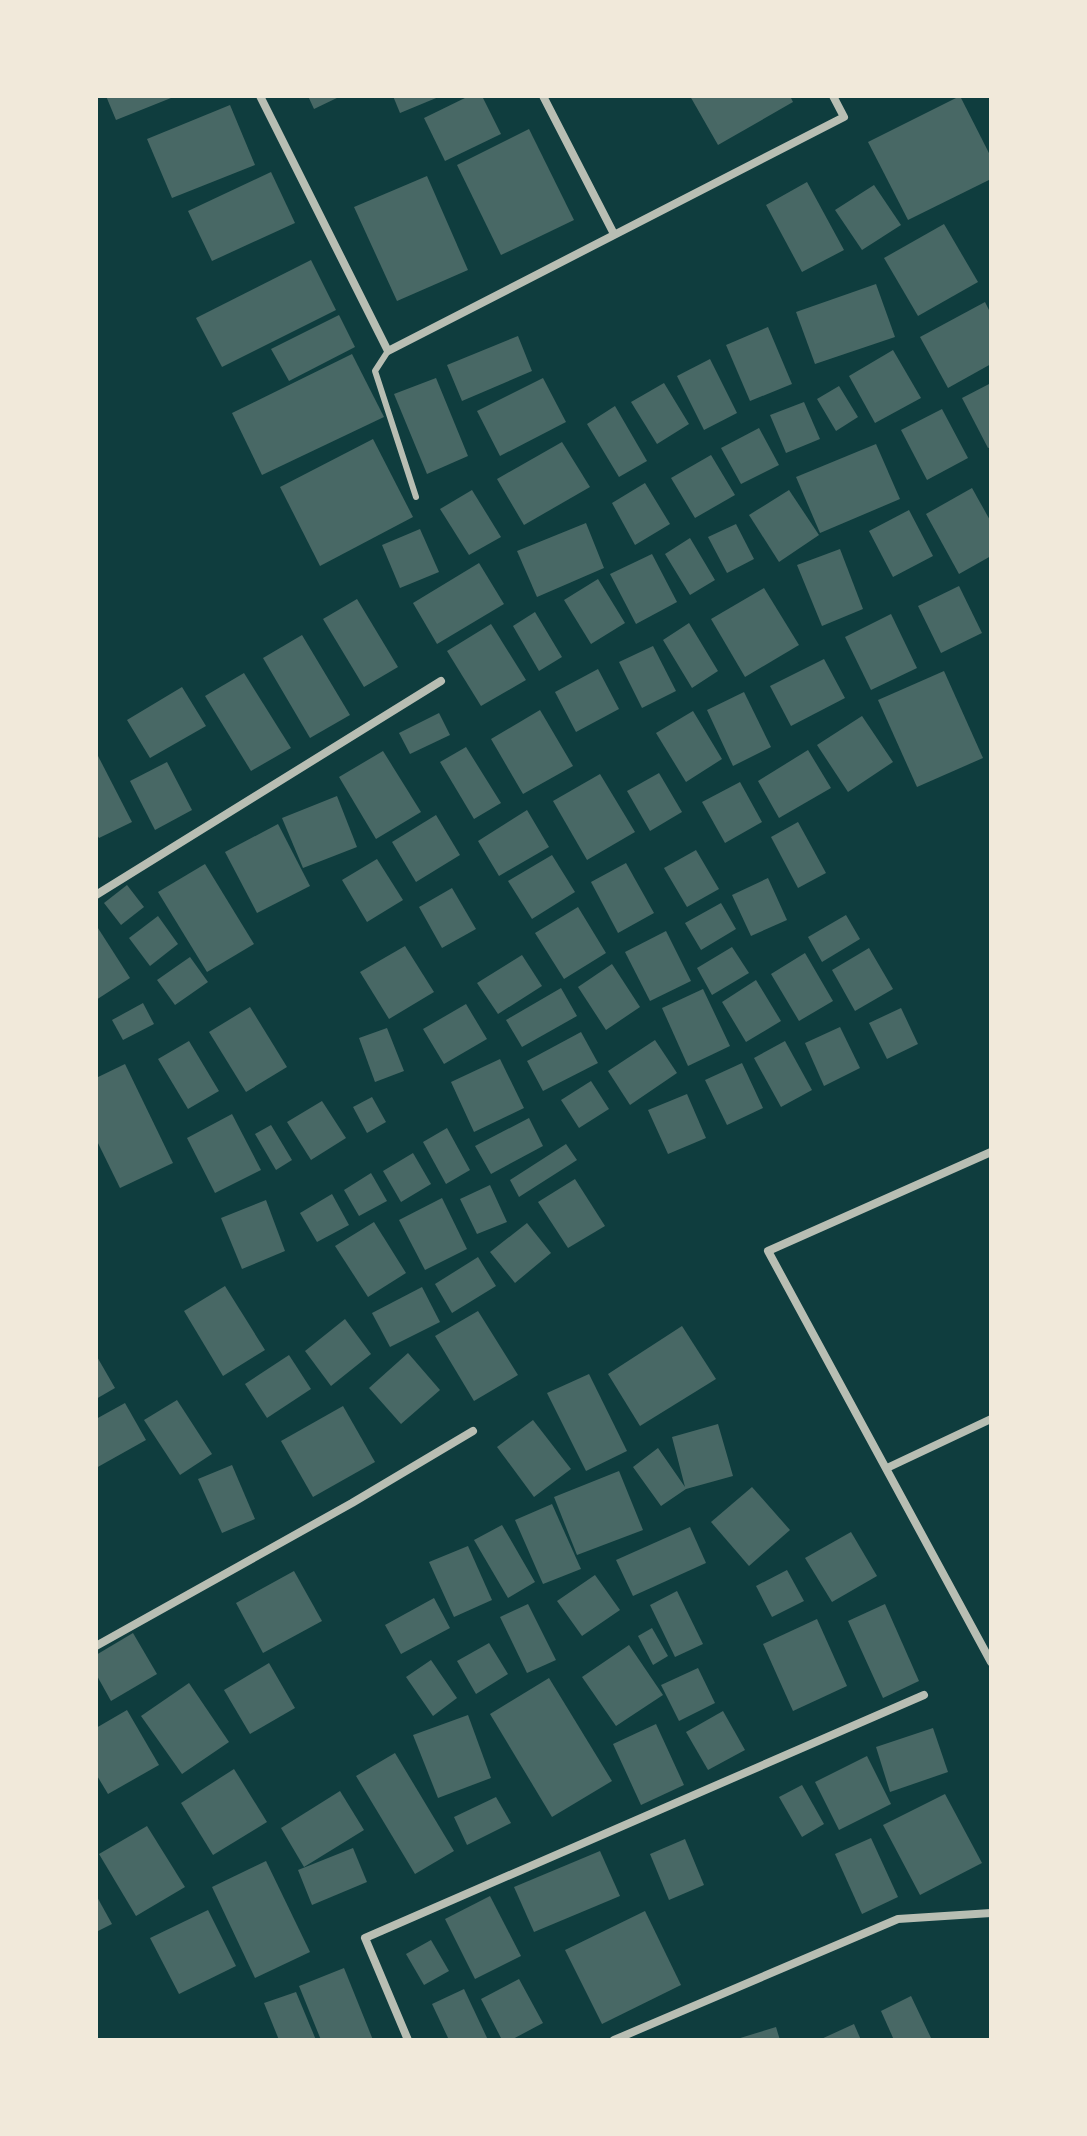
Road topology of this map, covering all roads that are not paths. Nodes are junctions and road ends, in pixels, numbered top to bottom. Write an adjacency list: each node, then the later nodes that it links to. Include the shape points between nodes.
1 (260, 96): 5 (street)
2 (543, 96): 4 (street)
3 (833, 96): 4 (street, via 844,117)
4 (614, 234): 5 (street)
5 (388, 351): 6 (lane, via 375,371)
6 (416, 497)
7 (441, 681): 8 (street)
8 (96, 895)
9 (991, 1152): 12 (street, via 768,1251)
10 (991, 1419): 12 (street)
11 (473, 1431): 13 (street)
12 (887, 1468): 14 (street)
13 (96, 1646)
14 (991, 1662)
15 (924, 1695): 17 (street, via 365,1938)
16 (991, 1913): 18 (street, via 898,1919)
17 (408, 2040)
18 (614, 2040)

